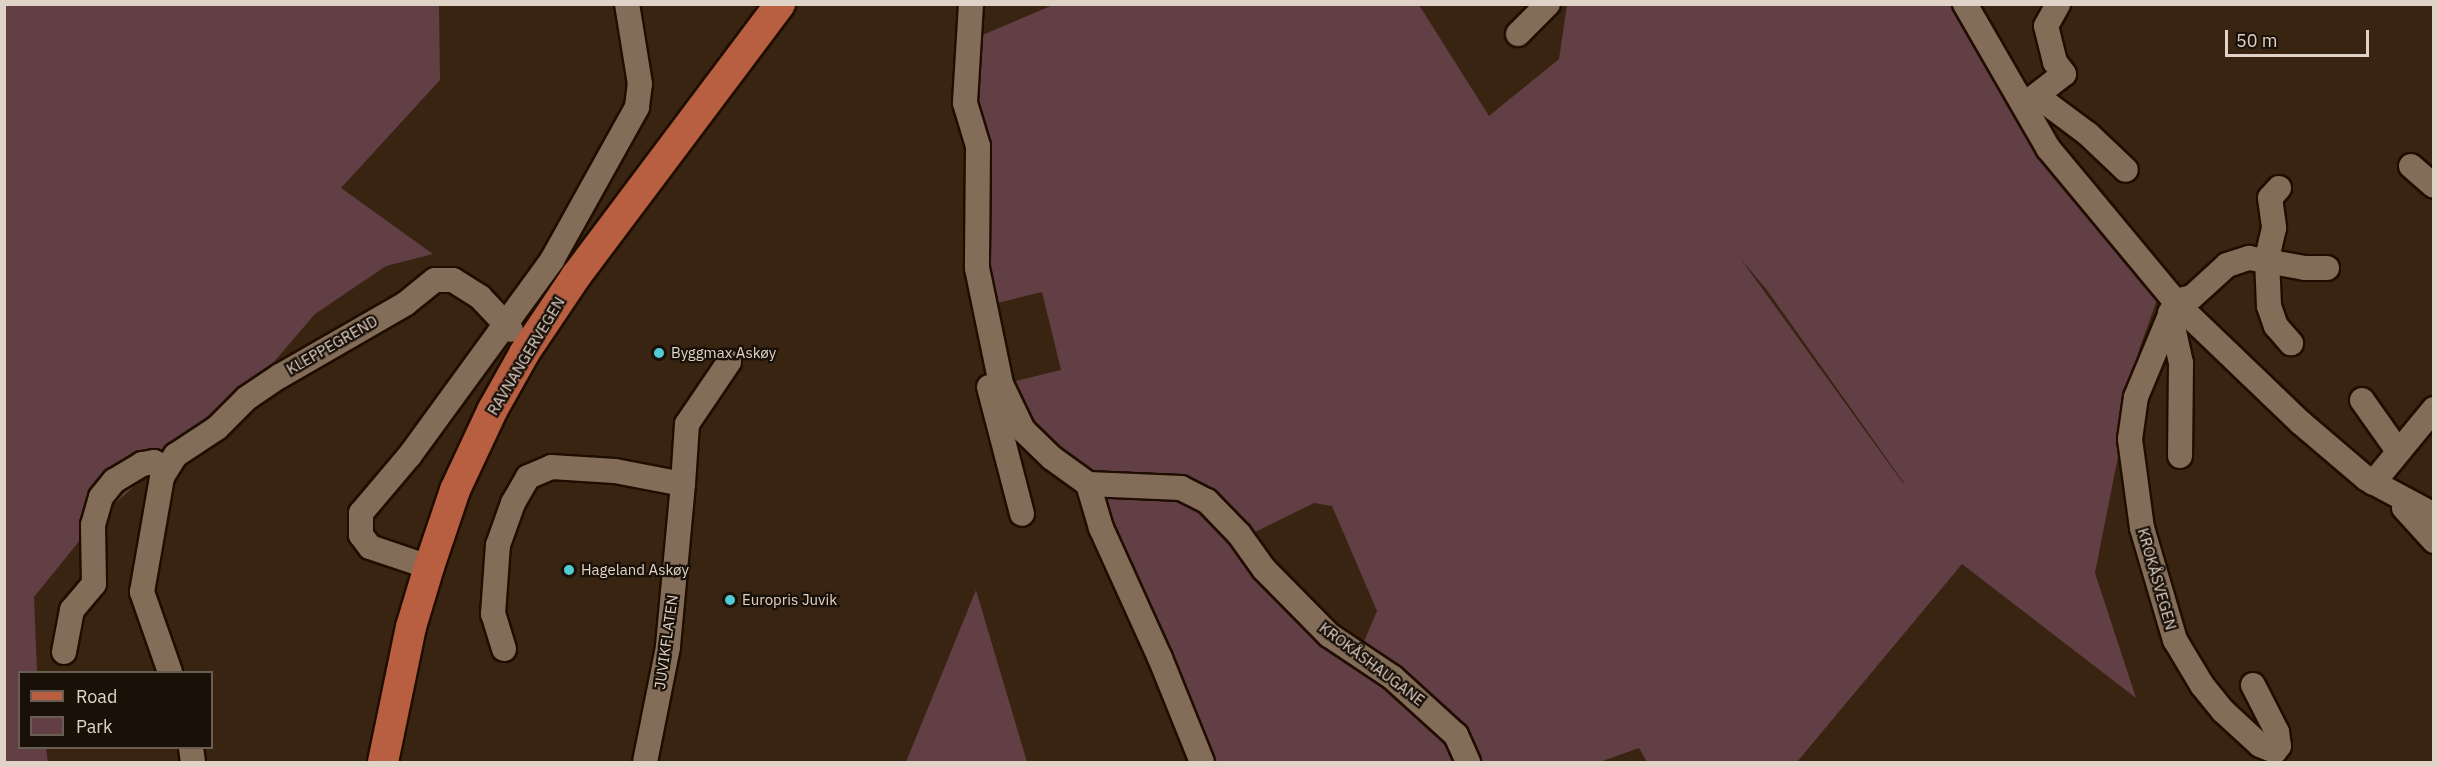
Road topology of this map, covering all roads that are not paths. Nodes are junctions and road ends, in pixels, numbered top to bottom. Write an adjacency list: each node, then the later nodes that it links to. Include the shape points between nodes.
1 (627, 4): 16 (street, via 640,84 637,107 552,260)
2 (780, 4): 31 (main road, RAVNANGERVEGEN, via 576,276 525,352 474,448)
3 (971, 4): 18 (street, via 965,104 978,146 976,268)
4 (1548, 4): 7 (street)
5 (1965, 4): 8 (street)
6 (2058, 4): 8 (street, via 2046,26 2055,62 2064,74)
7 (1518, 34)
8 (2031, 100): 10 (street, via 2088,134); 15 (street, via 2060,164)
9 (2411, 166): 11 (street)
10 (2126, 170)
11 (2433, 186)
12 (2279, 188): 13 (street, via 2270,198 2274,228)
13 (2267, 259): 14 (street, via 2305,268); 15 (street, via 2239,259 2192,297); 17 (street, via 2272,315)
14 (2327, 268)
15 (2173, 307): 23 (street, via 2181,363); 27 (street, via 2300,422); 35 (street, KROKÅSVEGEN, via 2140,383 2130,439 2142,528 2168,620 2185,658 2223,711 2260,745 2275,751 2279,746 2277,732)
16 (507, 327): 24 (street, KLEPPEGREND, via 480,297 453,280 435,280 405,304 316,353 247,398 217,428 176,455); 31 (street, via 361,513 361,535 370,547)
17 (2291, 343)
18 (997, 357): 26 (street, via 1007,401 1023,430 1052,458); 28 (street, via 989,370 988,385)
19 (729, 362): 25 (street, JUVIKFLATEN, via 687,424)
20 (2362, 400): 22 (street)
21 (2433, 409): 22 (street)
22 (2398, 451): 27 (street)
23 (2180, 456)
24 (166, 468): 33 (street, via 154,462 142,464 114,481 101,497 93,525 94,584 72,610); 34 (street, via 142,592)
25 (682, 484): 32 (street, via 615,471 551,467 528,477 513,503 498,544 493,614); 37 (street, JUVIKFLATEN, via 668,647)
26 (1088, 484): 38 (street, via 1101,528); 39 (street, KROKÅSHAUGANE, via 1181,488 1207,501 1319,626 1392,676 1456,735)
27 (2382, 488): 29 (street); 30 (street)
28 (1022, 514)
29 (2433, 515)
30 (2433, 541)
31 (429, 567): 36 (main road, RAVNANGERVEGEN, via 411,627)
32 (504, 649)
33 (64, 652)
34 (170, 671)
35 (2253, 686)
36 (383, 762)
37 (645, 762)
38 (1202, 762)
39 (1468, 762)

